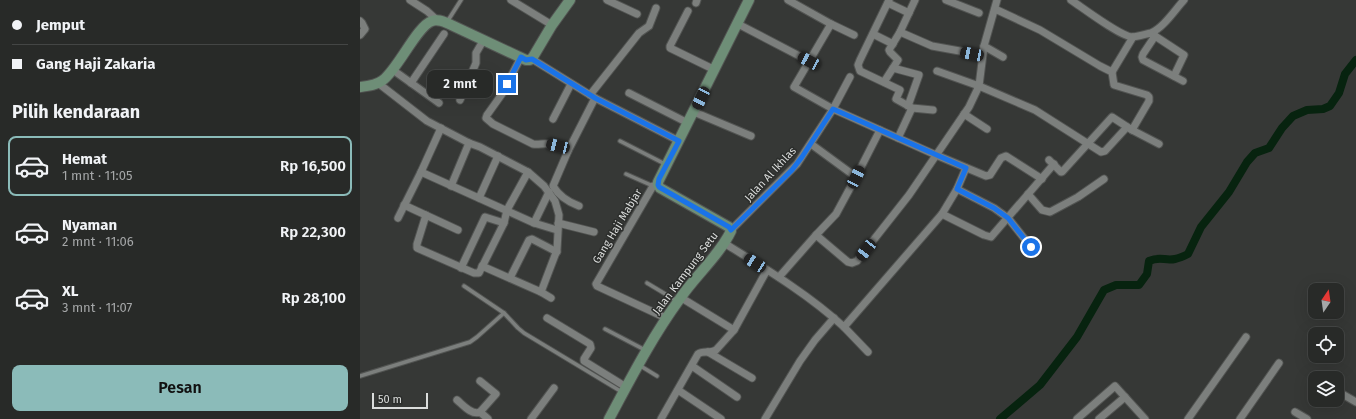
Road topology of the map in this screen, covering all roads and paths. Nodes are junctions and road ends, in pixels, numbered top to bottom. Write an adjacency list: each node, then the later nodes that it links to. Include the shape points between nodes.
1 (410, 0): 21 (street)
2 (461, 0): 21 (lane)
3 (511, 0): 24 (street)
4 (570, 0): 24 (street)
5 (607, 0): 19 (street)
6 (749, 0): 22 (street)
7 (788, 0): 23 (street)
8 (915, 0): 17 (street)
9 (946, 0): 18 (street)
10 (997, 0): 15 (street)
11 (1071, 0): 31 (street, via 1123,34)
12 (1184, 0): 28 (street)
13 (888, 1): 17 (street); 27 (street)
14 (656, 8): 55 (street, via 649,26 639,33)
15 (995, 9): 34 (street); 44 (street, via 1040,30)
16 (688, 11): 42 (street, via 670,48)
17 (909, 13): 25 (street)
18 (979, 13)
19 (637, 14)
20 (360, 21): 29 (street, via 364,32)
21 (442, 21): 32 (street); 41 (street, via 430,21 424,25)
22 (738, 24): 39 (street); 42 (street)
23 (831, 24): 30 (street); 39 (street)
24 (552, 25): 38 (street)
25 (900, 32): 33 (street); 35 (street, via 932,46)
26 (444, 34): 50 (street)
27 (873, 34): 33 (street); 48 (street, via 860,60 859,68 860,71)
28 (1152, 34): 31 (street); 45 (street, via 1184,55); 45 (street, via 1142,58)
29 (360, 35)
30 (854, 35)
31 (1134, 37): 44 (street)
32 (483, 40): 37 (street); 56 (street)
33 (893, 44): 40 (street, via 889,50 898,60)
34 (984, 46): 35 (street); 36 (street)
35 (982, 56): 52 (street)
36 (1003, 56)
37 (521, 57): 38 (street, via 526,60); 77 (street, via 486,118 533,144 550,144)
38 (532, 59): 51 (street)
39 (809, 61): 59 (street, via 794,86)
40 (893, 68): 48 (street); 58 (street, via 918,74)
41 (393, 70): 49 (street); 50 (street)
42 (715, 70): 61 (street)
43 (937, 71): 52 (street)
44 (1112, 72): 67 (street, via 1114,85 1149,97 1149,101)
45 (1174, 76): 47 (street)
46 (850, 77): 59 (street, Jalan Al Ikhlas)
47 (1183, 81)
48 (884, 82): 58 (street, via 900,90 896,99)
49 (378, 83): 53 (street); 65 (street, via 424,119)
50 (411, 83): 57 (street)
51 (571, 84): 55 (street); 63 (street)
52 (979, 86): 62 (street); 73 (street, via 1035,110)
53 (360, 88)
54 (629, 93): 64 (street)
55 (593, 96): 72 (street); 77 (street)
56 (460, 100)
57 (439, 103)
58 (910, 107): 60 (street); 70 (street)
59 (833, 109): 68 (street); 75 (street, Jalan Al Ikhlas)
60 (933, 110)
61 (694, 112): 64 (street); 69 (street)
62 (964, 114): 66 (street); 78 (street)
63 (554, 119)
64 (688, 123): 72 (street)
65 (441, 128): 74 (street); 82 (street)
66 (987, 129)
67 (1130, 129): 73 (street, via 1105,151 1100,151); 73 (street, via 1110,117); 76 (street)
68 (880, 130): 70 (street); 85 (street)
69 (751, 136)
70 (898, 138): 78 (street)
71 (620, 141): 80 (lane)
72 (679, 141): 80 (street)
73 (1088, 142): 86 (street, via 1062,172 1051,162)
74 (469, 143): 79 (street); 89 (street)
75 (811, 144): 85 (street); 106 (street, Jalan Al Ikhlas, via 792,170)
76 (1159, 144)
77 (568, 151): 95 (street, via 553,186 564,199)
78 (936, 155): 81 (street); 108 (street, via 909,195 857,261 848,262)
79 (498, 156): 83 (street); 93 (street)
80 (667, 165): 88 (street)
81 (966, 168): 86 (street, via 988,176 1001,158 1006,156); 90 (street)
82 (421, 172): 89 (street); 94 (street)
83 (528, 172): 91 (street); 96 (street)
84 (626, 174): 88 (lane)
85 (856, 177): 108 (street, via 836,214)
86 (1042, 179): 92 (street)
87 (1104, 179): 92 (street, via 1050,212 1042,210)
88 (656, 185): 106 (street, Jalan Kampung Setu); 124 (street, Gang Haji Mabjar, via 596,282 597,286)
89 (451, 186): 93 (street)
90 (957, 189): 97 (street); 100 (street)
91 (549, 192): 101 (street); 102 (street, via 558,209)
92 (1028, 194): 100 (street)
93 (479, 198): 96 (street)
94 (404, 205): 98 (street); 99 (street)
95 (579, 206)
96 (507, 210): 101 (street); 103 (street)
97 (942, 214): 100 (street, via 991,237); 126 (street)
98 (426, 215): 104 (street); 113 (street, via 417,248)
99 (398, 218)
100 (1008, 218): 110 (street)
101 (534, 223): 105 (street)
102 (558, 223): 105 (street); 107 (street)
103 (504, 224): 112 (street); 113 (street, via 485,217)
104 (458, 230)
105 (558, 230): 111 (street)
106 (731, 230): 109 (street, Jalan Kampung Setu)
107 (594, 232)
108 (816, 235): 115 (street)
109 (724, 243): 114 (street); 121 (street, Jalan Kampung Setu)
110 (1031, 247)
111 (557, 252): 116 (street, via 532,239 529,240); 119 (street)
112 (482, 266): 113 (street, via 478,273); 116 (street)
113 (462, 268)
114 (767, 270): 115 (street); 128 (street)
115 (779, 277): 125 (street)
116 (510, 278): 119 (street)
117 (647, 283): 121 (lane)
118 (464, 286): 122 (lane)
119 (541, 292): 120 (street)
120 (551, 298)
121 (679, 299): 124 (street, Jalan Kampung Setu); 128 (street)
122 (504, 313): 136 (lane, via 470,342); 141 (lane, via 524,333)
123 (547, 318): 141 (street, via 590,344 591,348 584,361)
124 (666, 318): 130 (street, Jalan Kampung Setu)
125 (834, 318): 126 (street); 155 (street, via 800,361)
126 (844, 327): 132 (street)
127 (605, 329): 130 (lane)
128 (734, 330): 131 (street, via 716,350)
129 (1246, 337): 159 (street)
130 (646, 351): 134 (street, Jalan Kampung Setu)
131 (708, 352): 135 (street, via 700,352); 138 (street)
132 (868, 352)
133 (1279, 363): 160 (street)
134 (638, 365): 137 (lane); 141 (street, Jalan Kampung Setu)
135 (692, 366): 142 (street); 144 (street)
136 (360, 376)
137 (658, 376)
138 (752, 378)
139 (480, 381): 148 (street, via 496,394)
140 (554, 388): 151 (street)
141 (624, 390): 152 (street, Jalan Kampung Setu)
142 (678, 390): 153 (street); 154 (street)
143 (1344, 395): 147 (street)
144 (737, 397)
145 (1125, 397): 156 (street, via 1115,386); 157 (street); 158 (street)
146 (457, 400): 148 (street, via 473,413)
147 (1356, 402)
148 (480, 412): 150 (street)
149 (1294, 412): 161 (street)
150 (488, 419)
151 (531, 419)
152 (608, 419)
153 (661, 419)
154 (721, 419)
155 (765, 419)
156 (1077, 419)
157 (1099, 419)
158 (1145, 419)
159 (1188, 419)
160 (1240, 419)
161 (1307, 419)

